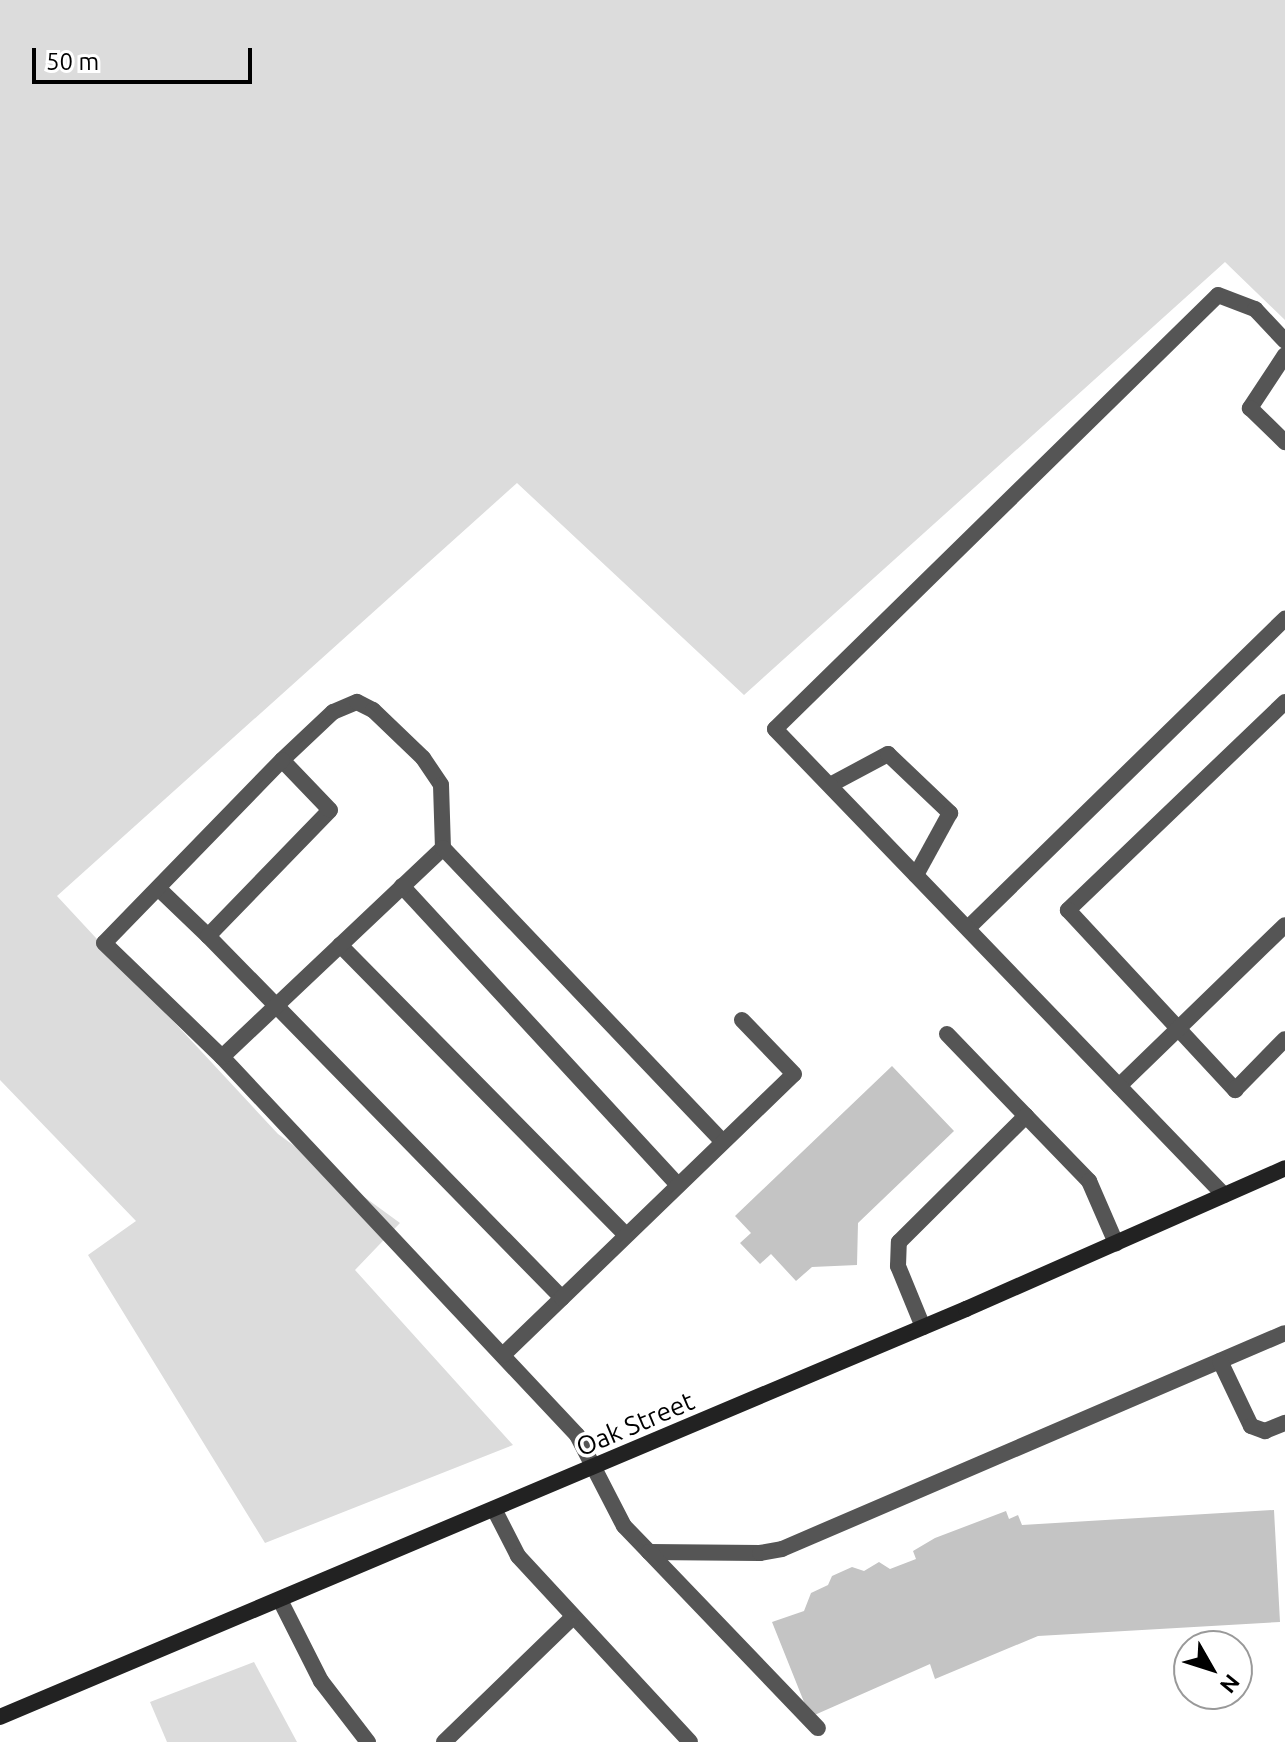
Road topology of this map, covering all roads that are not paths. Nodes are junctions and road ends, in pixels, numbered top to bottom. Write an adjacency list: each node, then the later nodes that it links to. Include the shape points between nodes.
1 (1285, 341): 7 (lane, via 1255,309 1218,295 775,729)
2 (1285, 355): 3 (lane, via 1250,408)
3 (1285, 442)
4 (1285, 619): 13 (lane)
5 (1285, 702): 18 (lane, via 1068,910)
6 (282, 760): 8 (lane, via 333,712 357,702 373,710 423,758 441,785); 11 (lane); 14 (lane, via 330,810)
7 (830, 785): 9 (lane); 9 (lane, via 888,754 950,813)
8 (443, 848): 10 (lane); 24 (lane)
9 (916, 875): 13 (lane)
10 (402, 886): 15 (lane); 26 (lane)
11 (158, 888): 14 (lane); 21 (lane, via 104,943)
12 (1285, 925): 18 (lane)
13 (968, 928): 22 (lane)
14 (208, 936): 16 (lane)
15 (340, 945): 16 (lane); 28 (lane)
16 (276, 1005): 21 (lane); 30 (lane)
17 (742, 1020): 24 (lane, via 794,1074)
18 (1180, 1028): 20 (lane, via 1235,1090); 22 (lane)
19 (947, 1034): 23 (lane)
20 (1285, 1039)
21 (222, 1057): 33 (lane)
22 (1119, 1086): 27 (lane)
23 (1026, 1116): 29 (lane, via 1089,1181); 31 (lane, via 899,1242 898,1266)
24 (723, 1142): 26 (lane)
25 (1285, 1168): 27 (street, Oak Street)
26 (678, 1185): 28 (lane)
27 (1224, 1195): 29 (street, Oak Street)
28 (626, 1235): 30 (lane)
29 (1116, 1243): 31 (street, Oak Street)
30 (562, 1298): 33 (lane)
31 (923, 1327): 36 (street, Oak Street)
32 (1285, 1333): 34 (lane)
33 (503, 1355): 36 (lane, via 577,1435)
34 (1220, 1361): 35 (lane, via 1251,1426 1265,1431); 38 (lane, via 782,1549)
35 (1285, 1423)
36 (593, 1467): 37 (street, Oak Street); 38 (lane, via 624,1526)
37 (494, 1509): 39 (street, Oak Street); 40 (lane, via 518,1556)
38 (649, 1552): 42 (lane)
39 (280, 1600): 41 (street, Oak Street); 43 (lane, via 321,1681)
40 (571, 1619): 44 (lane); 45 (lane)
41 (0, 1717)
42 (818, 1728)
43 (368, 1742)
44 (444, 1742)
45 (690, 1742)

